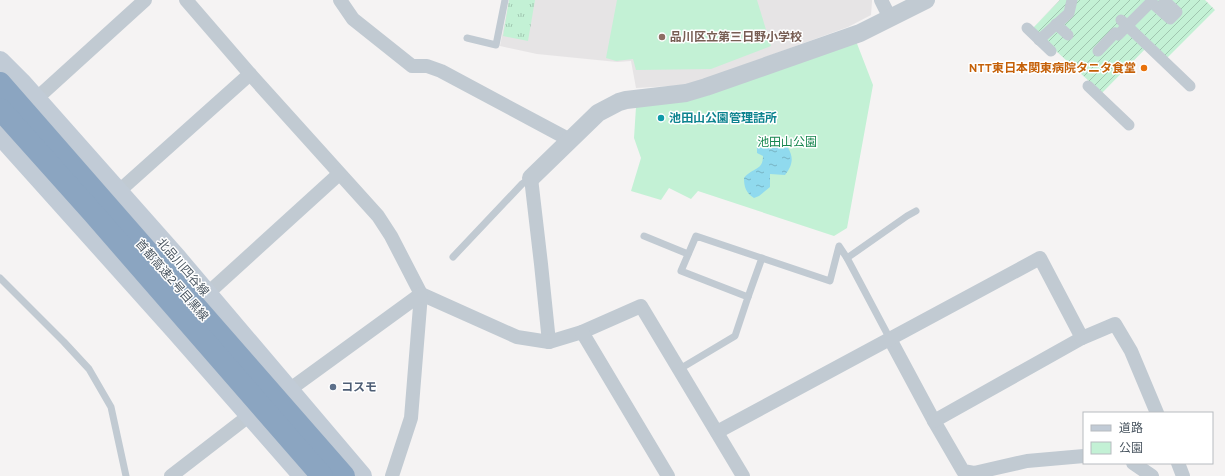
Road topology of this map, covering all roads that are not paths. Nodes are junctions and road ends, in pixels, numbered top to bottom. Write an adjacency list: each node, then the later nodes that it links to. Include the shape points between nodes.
1 (145, 0): 24 (street)
2 (186, 0): 20 (street)
3 (340, 0): 28 (street, via 353,19 412,66 427,66 441,71)
4 (505, 0): 15 (lane, via 496,45)
5 (881, 0): 10 (street)
6 (926, 0): 10 (street)
7 (1072, 0): 12 (street, via 1069,13)
8 (1164, 0): 9 (street, via 1177,12 1170,19)
9 (1151, 1): 11 (street)
10 (890, 18): 28 (street, via 860,33 706,87 686,93 619,102 598,113)
11 (1124, 23): 18 (street, via 1118,35 1116,33); 23 (street)
12 (1056, 24): 14 (street); 16 (street)
13 (1026, 28): 16 (street)
14 (1068, 35)
15 (467, 38)
16 (1039, 40): 17 (street)
17 (1051, 51)
18 (1098, 51)
19 (0, 61): 24 (main road, 北品川四谷線)
20 (250, 74): 29 (street); 31 (street)
21 (0, 84): 59 (highway, 首都高速2号目黒線)
22 (1088, 86): 26 (street)
23 (1190, 86)
24 (36, 99): 31 (main road, 北品川四谷線)
25 (0, 110): 58 (highway, 首都高速2号目黒線)
26 (1129, 125)
27 (0, 135): 49 (main road)
28 (570, 140): 30 (street)
29 (339, 174): 39 (street); 40 (street, via 378,216)
30 (531, 178): 35 (lane, via 522,184); 45 (street)
31 (118, 192): 39 (main road, 北品川四谷線)
32 (916, 211): 37 (lane)
33 (644, 236): 34 (lane)
34 (688, 254): 36 (lane, via 696,236); 41 (lane, via 681,271)
35 (453, 257)
36 (762, 258): 37 (lane, via 830,281 839,246); 41 (lane)
37 (847, 258): 44 (lane)
38 (0, 278): 55 (lane, via 88,369 111,407)
39 (207, 294): 47 (main road, 北品川四谷線)
40 (421, 294): 45 (street, via 518,337); 47 (street); 61 (street, via 411,418)
41 (748, 297): 46 (lane, via 734,336)
42 (582, 332): 45 (street); 46 (street, via 641,306); 62 (street)
43 (1082, 338): 44 (street, via 1040,258); 48 (street, via 1115,324 1131,351); 50 (street)
44 (890, 339): 50 (street); 51 (street)
45 (549, 342)
46 (678, 370): 51 (street)
47 (288, 390): 60 (main road, 北品川四谷線)
48 (1156, 412)
49 (250, 415): 56 (street); 57 (main road)
50 (934, 421): 52 (street, via 963,471 974,473 1027,461)
51 (717, 432): 63 (street)
52 (1083, 456)
53 (1135, 464): 64 (street)
54 (1178, 464): 65 (street)
55 (126, 476)
56 (171, 476)
57 (303, 476)
58 (322, 476)
59 (344, 476)
60 (362, 476)
61 (392, 476)
62 (668, 476)
63 (743, 476)
64 (1152, 476)
65 (1183, 476)

